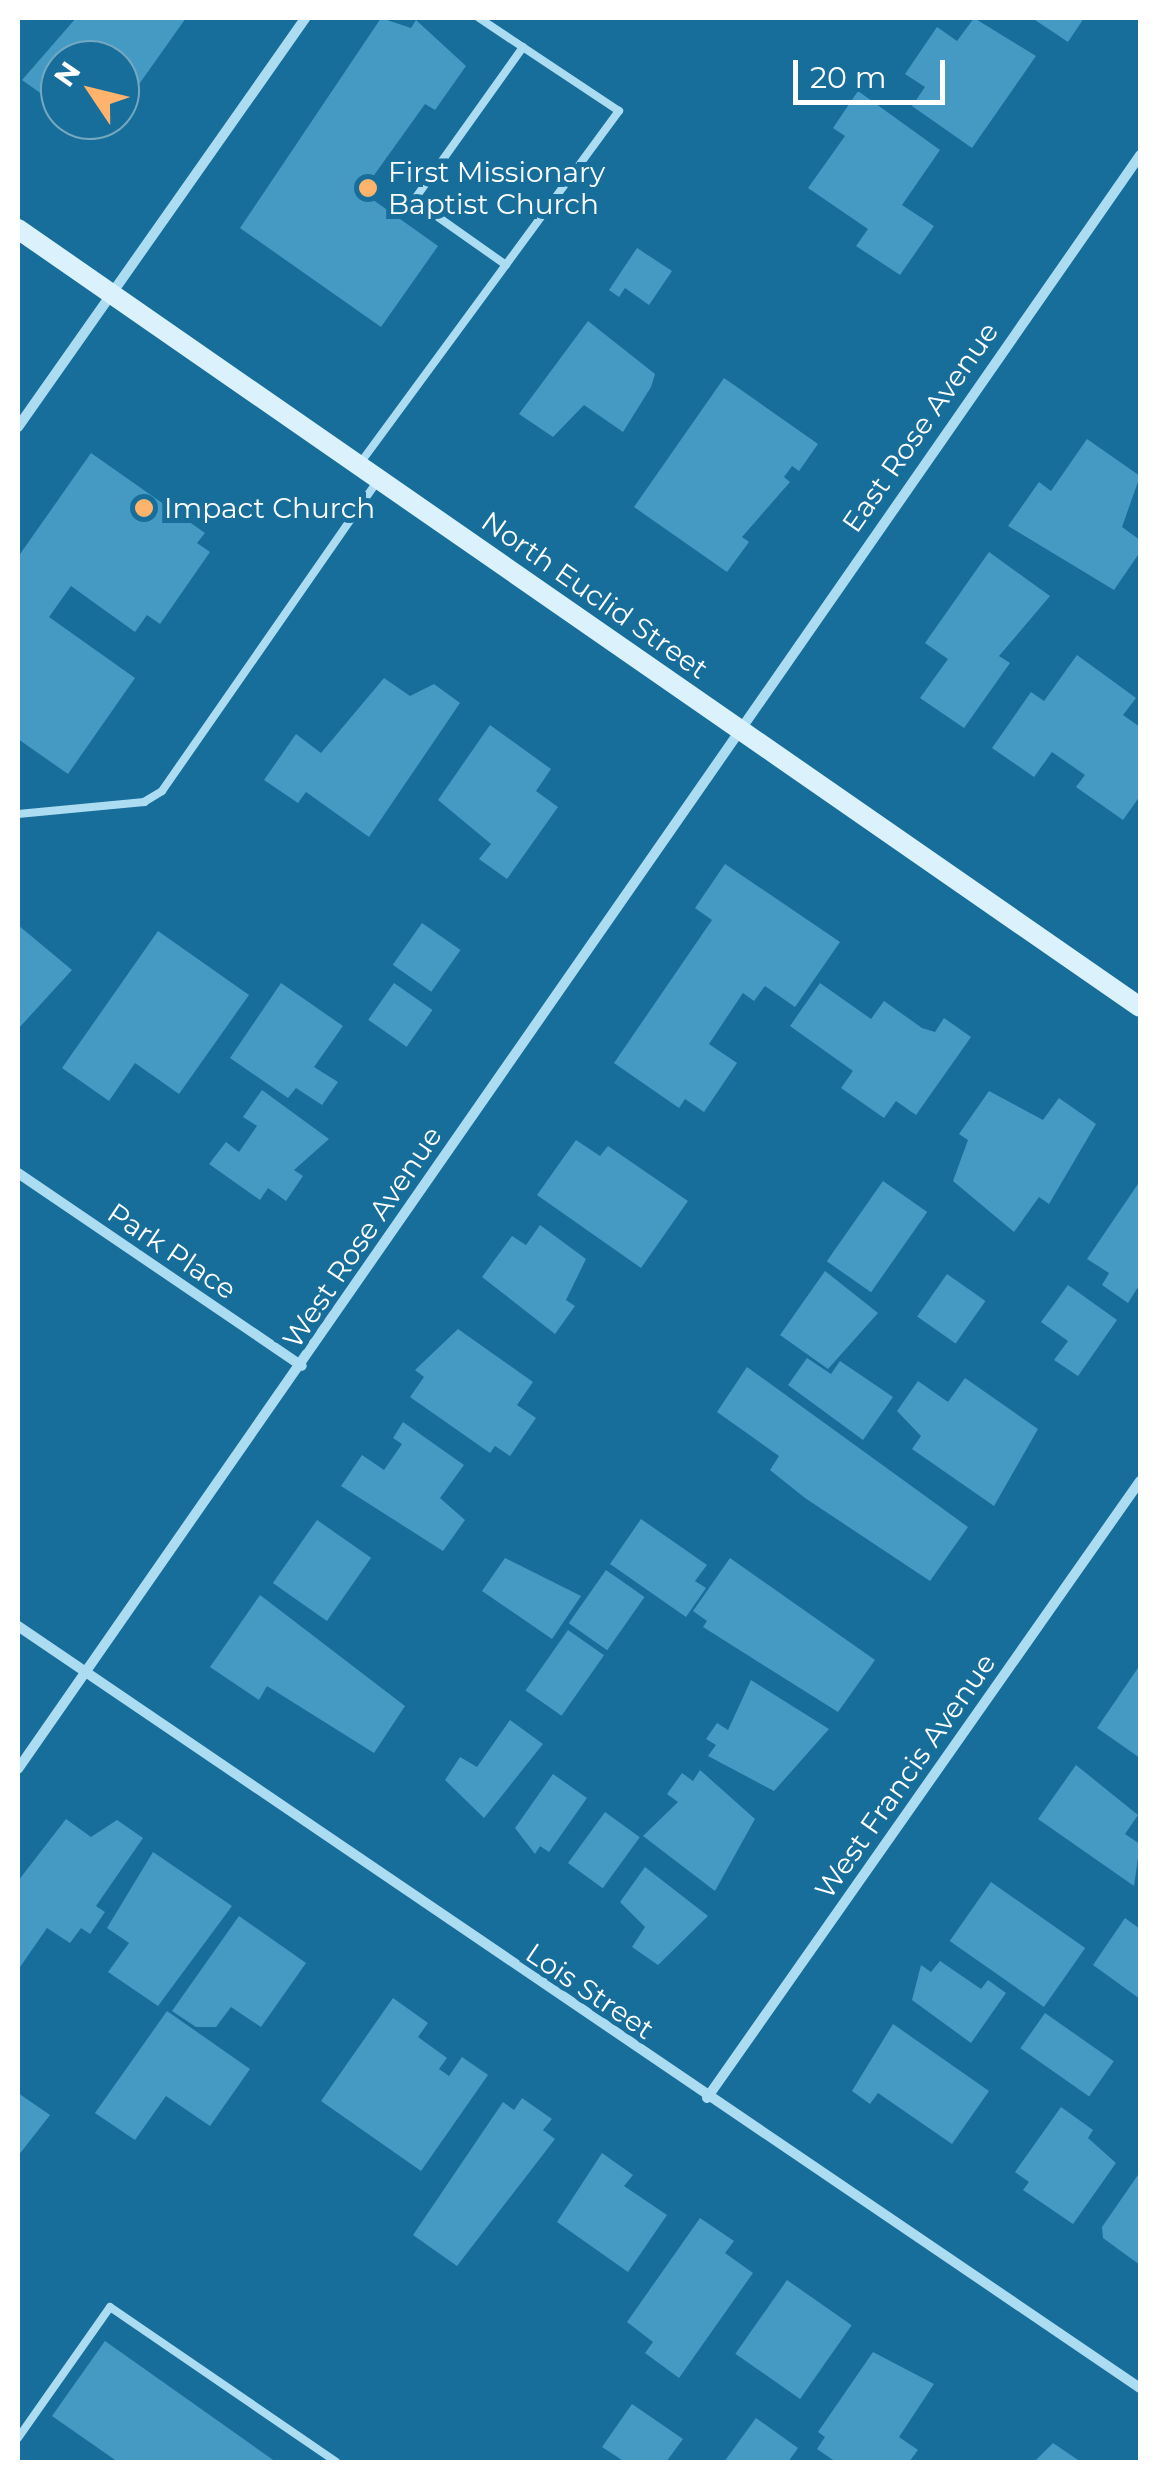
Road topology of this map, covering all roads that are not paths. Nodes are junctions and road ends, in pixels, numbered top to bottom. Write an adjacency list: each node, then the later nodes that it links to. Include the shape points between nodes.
1 (305, 18): 7 (street)
2 (479, 18): 3 (lane)
3 (523, 47): 6 (lane, via 414,200); 6 (lane, via 619,110)
4 (1140, 155): 11 (street, East Rose Avenue)
5 (18, 228): 7 (street, North Euclid Street)
6 (506, 265): 9 (lane)
7 (106, 290): 8 (street); 9 (street, North Euclid Street)
8 (18, 427)
9 (359, 465): 10 (street, North Euclid Street)
10 (379, 480): 11 (street, North Euclid Street); 12 (lane, via 162,792 144,802)
11 (736, 726): 13 (street, North Euclid Street); 15 (street, West Rose Avenue)
12 (18, 814)
13 (1140, 1006)
14 (18, 1172): 15 (street, Park Place)
15 (302, 1366): 18 (street, West Rose Avenue)
16 (1140, 1480): 20 (street, West Francis Avenue)
17 (18, 1626): 18 (street, Lois Street)
18 (85, 1674): 19 (street, West Rose Avenue); 20 (street, Lois Street)
19 (18, 1769)
20 (707, 2098): 21 (street, Lois Street)
21 (1140, 2388)
22 (18, 2438): 23 (lane, via 110,2308)
23 (336, 2462)

